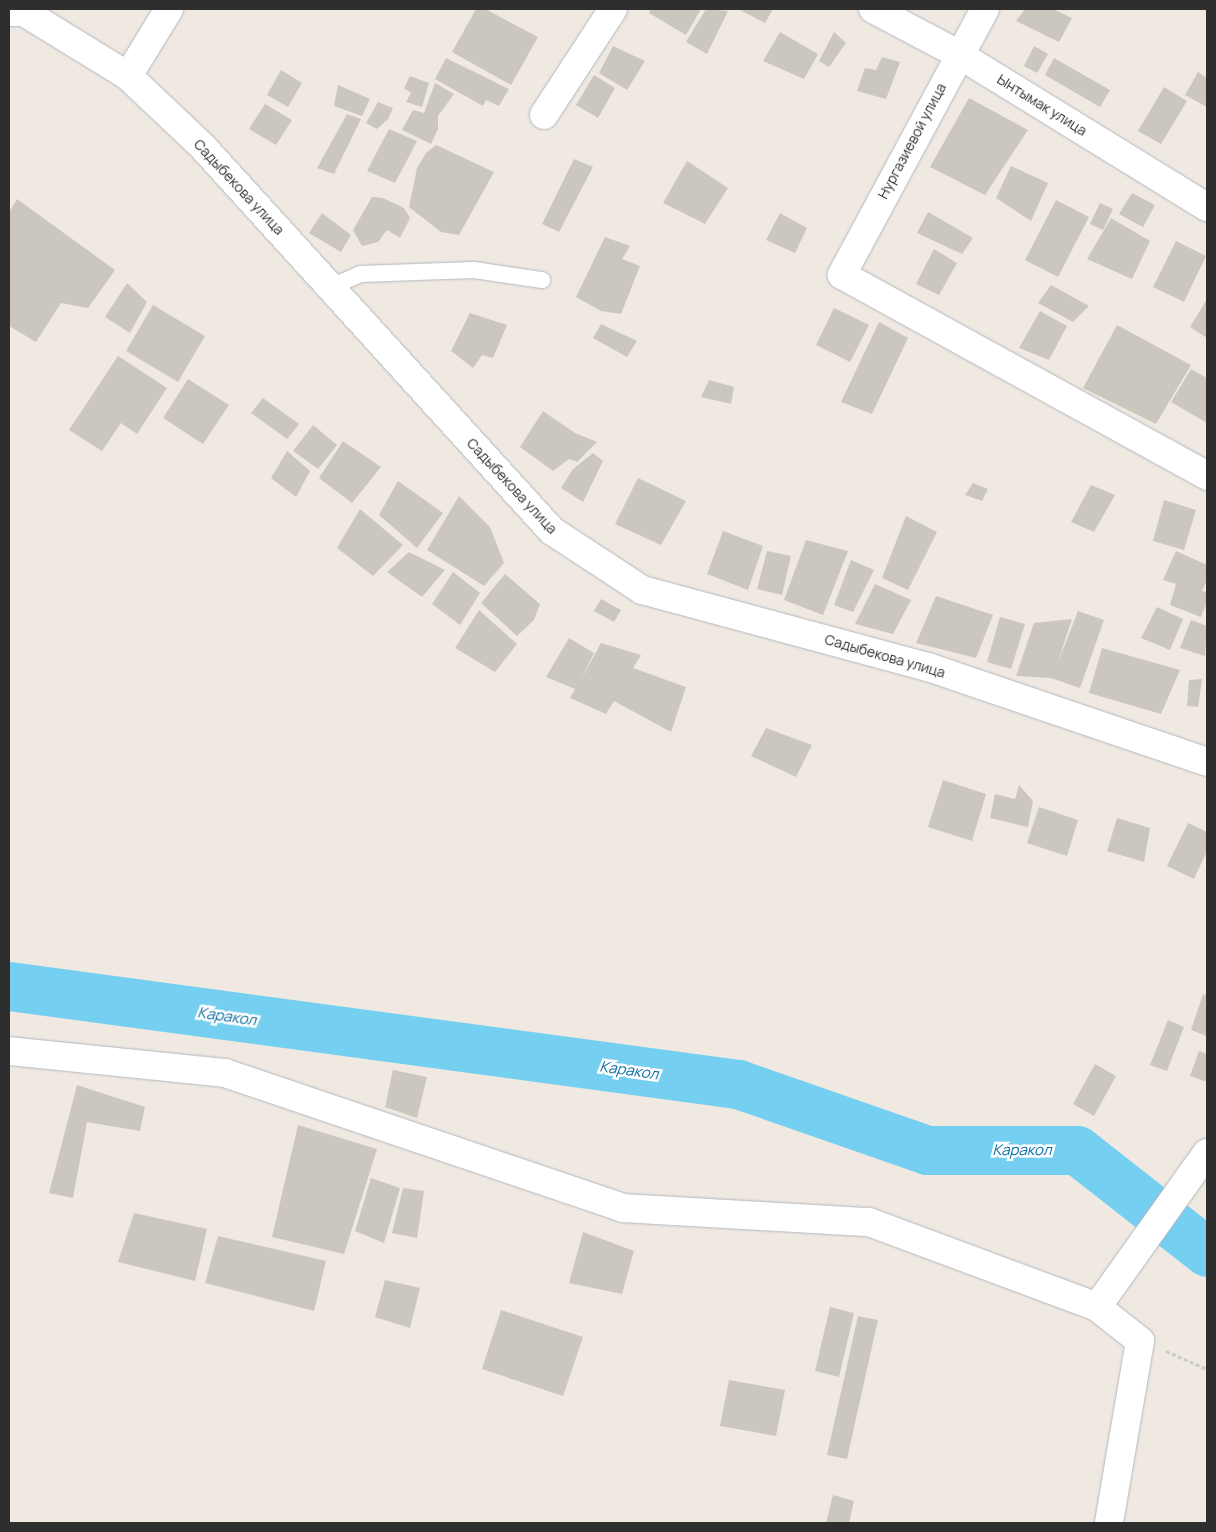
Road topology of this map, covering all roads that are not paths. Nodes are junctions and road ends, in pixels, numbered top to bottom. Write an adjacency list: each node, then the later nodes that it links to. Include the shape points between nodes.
1 (169, 9): 7 (street)
2 (613, 9): 8 (street)
3 (873, 9): 6 (street, Ынтымак улица)
4 (985, 9): 6 (street, Нургазиевой улица)
5 (9, 12): 7 (street, Садыбекова улица, via 24,12)
6 (958, 54): 9 (street, Ынтымак улица); 12 (street, Нургазиевой улица, via 842,275)
7 (128, 76): 11 (street, Садыбекова улица, via 202,146)
8 (544, 115)
9 (1207, 207)
10 (542, 280): 11 (lane, via 474,270 427,271 360,274)
11 (330, 287): 13 (street, Садыбекова улица, via 552,531 642,590 928,667)
12 (1207, 476)
13 (1207, 762)
14 (9, 1051): 16 (street, via 225,1073 623,1208 869,1222)
15 (1207, 1153): 16 (street)
16 (1097, 1307): 17 (street, via 1140,1341)
17 (1109, 1523)

